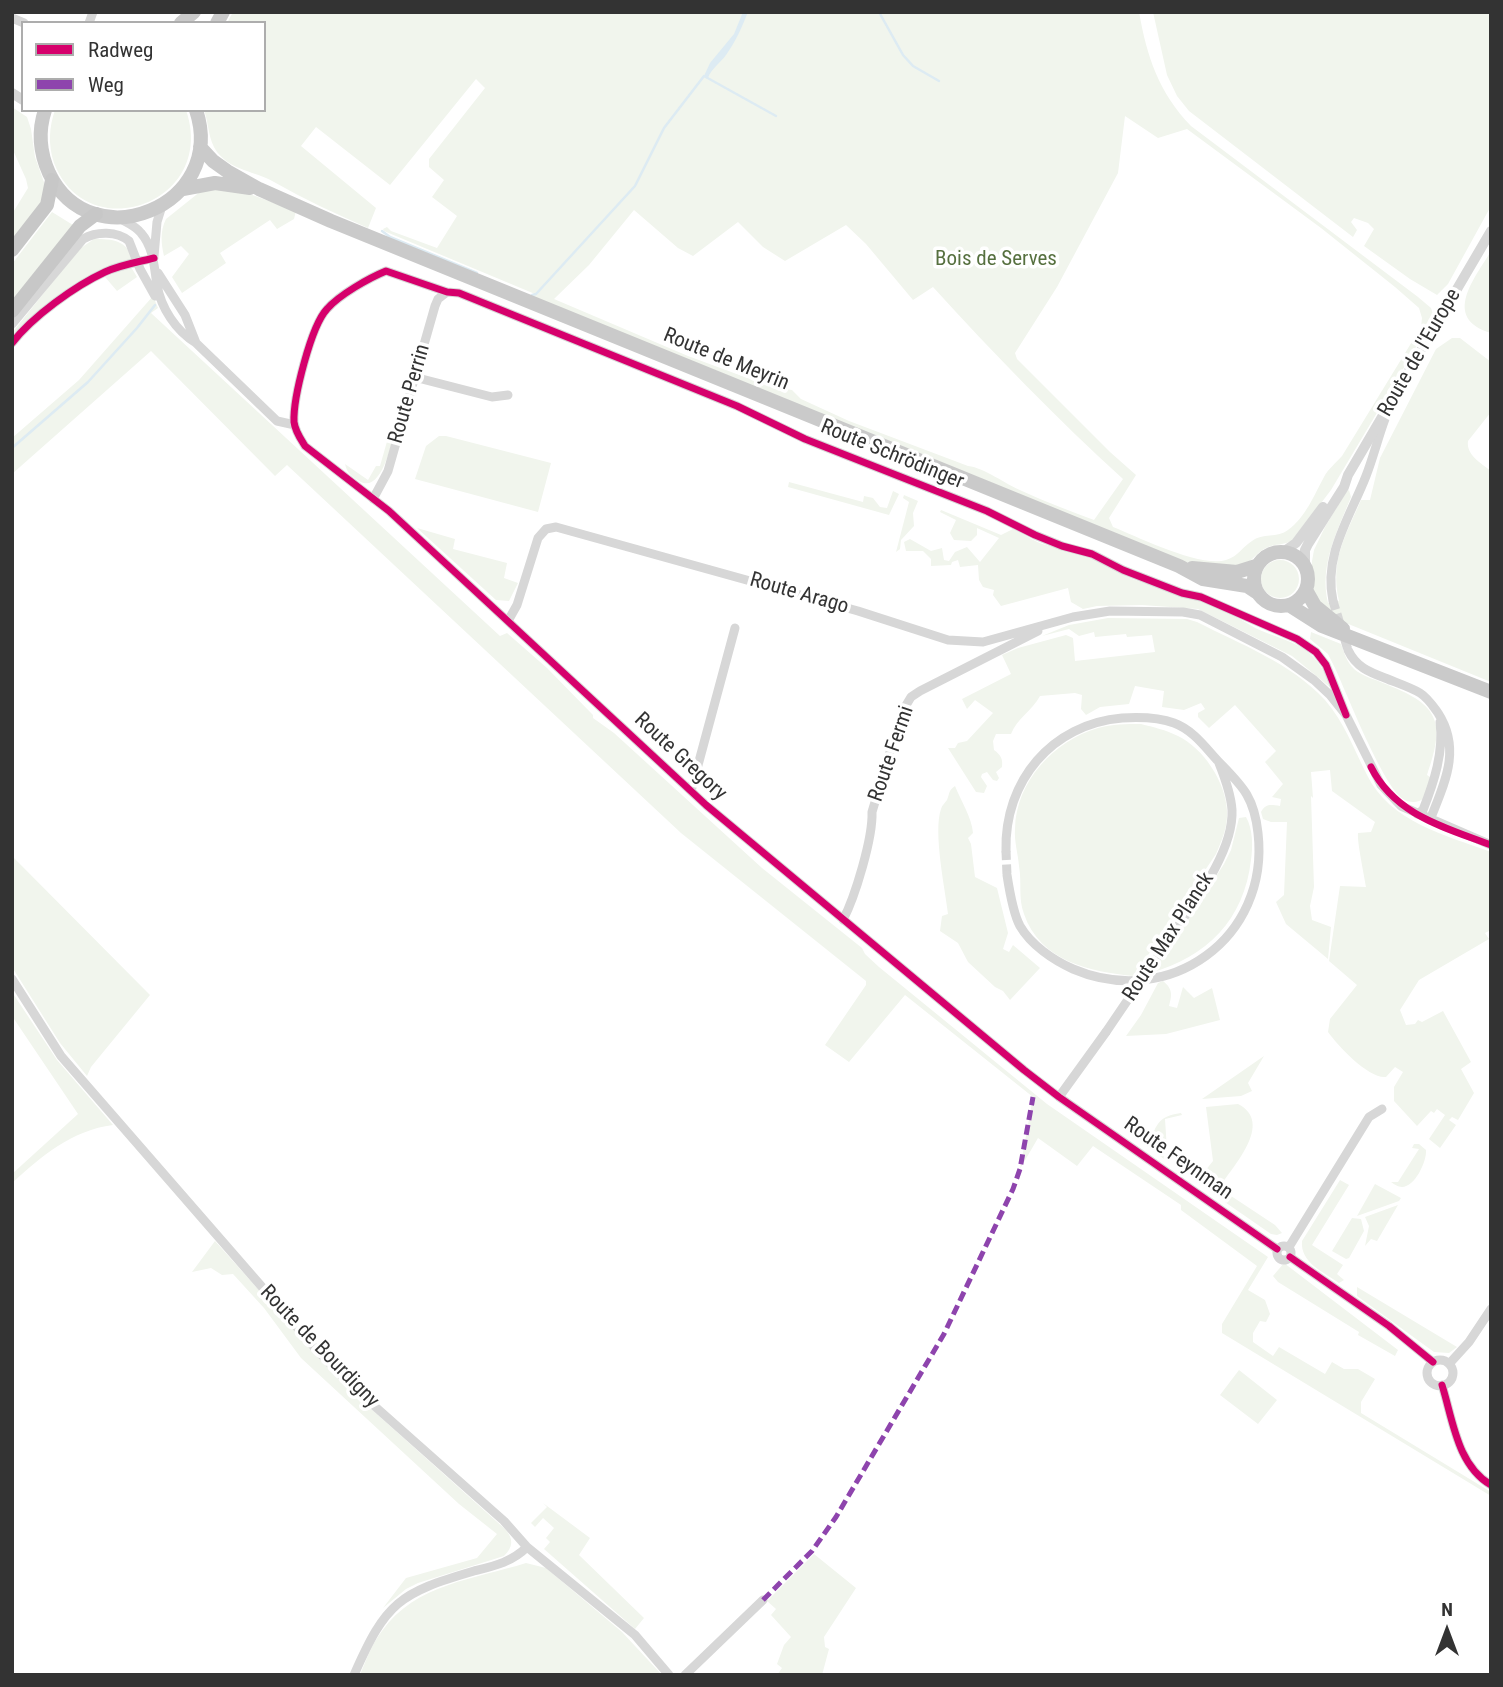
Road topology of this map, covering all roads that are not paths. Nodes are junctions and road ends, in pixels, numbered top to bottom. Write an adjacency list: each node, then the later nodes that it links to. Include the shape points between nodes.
1 (196, 112): 3 (main road)
2 (41, 113): 4 (main road, via 42,151)
3 (200, 147): 5 (main road); 6 (main road, Route de Meyrin, via 219,166)
4 (52, 180): 8 (main road, via 70,200); 11 (highway, via 47,205)
5 (183, 189): 6 (main road, Route de Meyrin, via 215,183); 7 (main road)
6 (259, 189): 28 (main road, Route de Meyrin)
7 (162, 206): 9 (main road); 12 (street, Route Gregory)
8 (96, 214): 9 (main road); 16 (highway, via 80,226)
9 (117, 217): 12 (street, Route Gregory, via 140,232)
10 (1491, 231): 22 (street, Route de l'Europe)
11 (12, 250)
12 (153, 258): 13 (street); 14 (street, Route Gregory)
13 (138, 262): 17 (street, Route Gregory, via 122,236 87,236); 18 (street, via 106,272 74,291); 19 (street, Route Gregory, via 166,321)
14 (155, 269): 19 (street, Route Gregory, via 185,315); 19 (street, Route Gregory, via 170,318)
15 (447, 292): 20 (street, Route Perrin, via 435,306); 23 (street, Route Schrödinger, via 386,271 334,303 323,314 309,347); 41 (street, Route Schrödinger, via 576,340 1044,539 1092,554 1297,639 1326,665)
16 (12, 311)
17 (12, 324)
18 (12, 343)
19 (196, 343): 23 (street, Route Gregory, via 277,421)
20 (414, 377): 21 (street, via 492,397); 26 (street, Route Perrin, via 388,471)
21 (508, 395)
22 (1392, 401): 24 (street, Route de l'Europe); 25 (street)
23 (295, 425): 26 (street, Route Gregory, via 305,446)
24 (1348, 475): 25 (street, via 1357,481); 27 (street, Route de l'Europe, via 1296,543); 30 (street, Route de l'Europe, via 1305,550)
25 (1359, 490): 33 (street, via 1331,562)
26 (373, 499): 35 (street, Route Gregory)
27 (1283, 552): 29 (main road, via 1265,556); 30 (main road, via 1296,556)
28 (1179, 566): 29 (main road, Route de Meyrin, via 1237,572); 32 (main road, Route de Meyrin, via 1203,579 1247,586)
29 (1256, 566): 32 (main road)
30 (1305, 567): 31 (main road)
31 (1306, 590): 34 (main road); 38 (main road)
32 (1256, 592): 34 (main road, via 1269,603)
33 (1333, 601)
34 (1289, 605): 38 (main road)
35 (508, 621): 36 (street, Route Arago, via 538,538 549,528 562,527 948,640 983,642); 43 (street, Route Gregory)
36 (1049, 625): 41 (street, via 1110,611 1200,615 1300,669); 49 (street, Route Fermi, via 920,691 906,704)
37 (735, 628): 43 (street)
38 (1351, 643): 39 (main road); 40 (street, via 1359,666 1422,695)
39 (1491, 692)
40 (1437, 713): 44 (street, via 1440,751 1430,792); 45 (street, via 1448,735 1451,760)
41 (1346, 715): 44 (street, via 1386,792)
42 (1218, 761): 47 (street, via 1185,729 1155,719 1119,718 1080,728 1044,751 1027,775 1007,821); 48 (street, via 1249,796 1258,829 1258,864 1246,910 1217,947 1196,964 1135,981 1100,979 1066,966 1019,925); 51 (street, Route Max Planck, bridge, via 1231,810 1228,840 1216,866)
43 (691, 791): 49 (street, Route Gregory)
44 (1417, 814): 45 (street)
45 (1430, 820): 46 (street)
46 (1491, 845)
47 (1006, 851)
48 (1007, 875)
49 (843, 920): 51 (street, Route Gregory)
50 (12, 979): 59 (street, Route de Bourdigny, via 61,1056 289,1320 344,1378)
51 (1059, 1097): 53 (street, Route Feynman, via 1277,1249 1282,1245)
52 (1382, 1109): 53 (street, via 1369,1117)
53 (1289, 1252): 55 (street)
54 (1491, 1309): 56 (street)
55 (1433, 1362): 56 (street); 57 (street, via 1428,1378)
56 (1449, 1364): 57 (street, via 1452,1377)
57 (1442, 1385): 58 (street, via 1464,1455 1480,1479)
58 (1491, 1485)
59 (527, 1547): 61 (street, via 512,1560 422,1587 397,1603 374,1631); 62 (street, Route de Bourdigny, via 635,1635)
60 (764, 1600): 63 (street)
61 (354, 1675)
62 (669, 1675)
63 (685, 1675)

